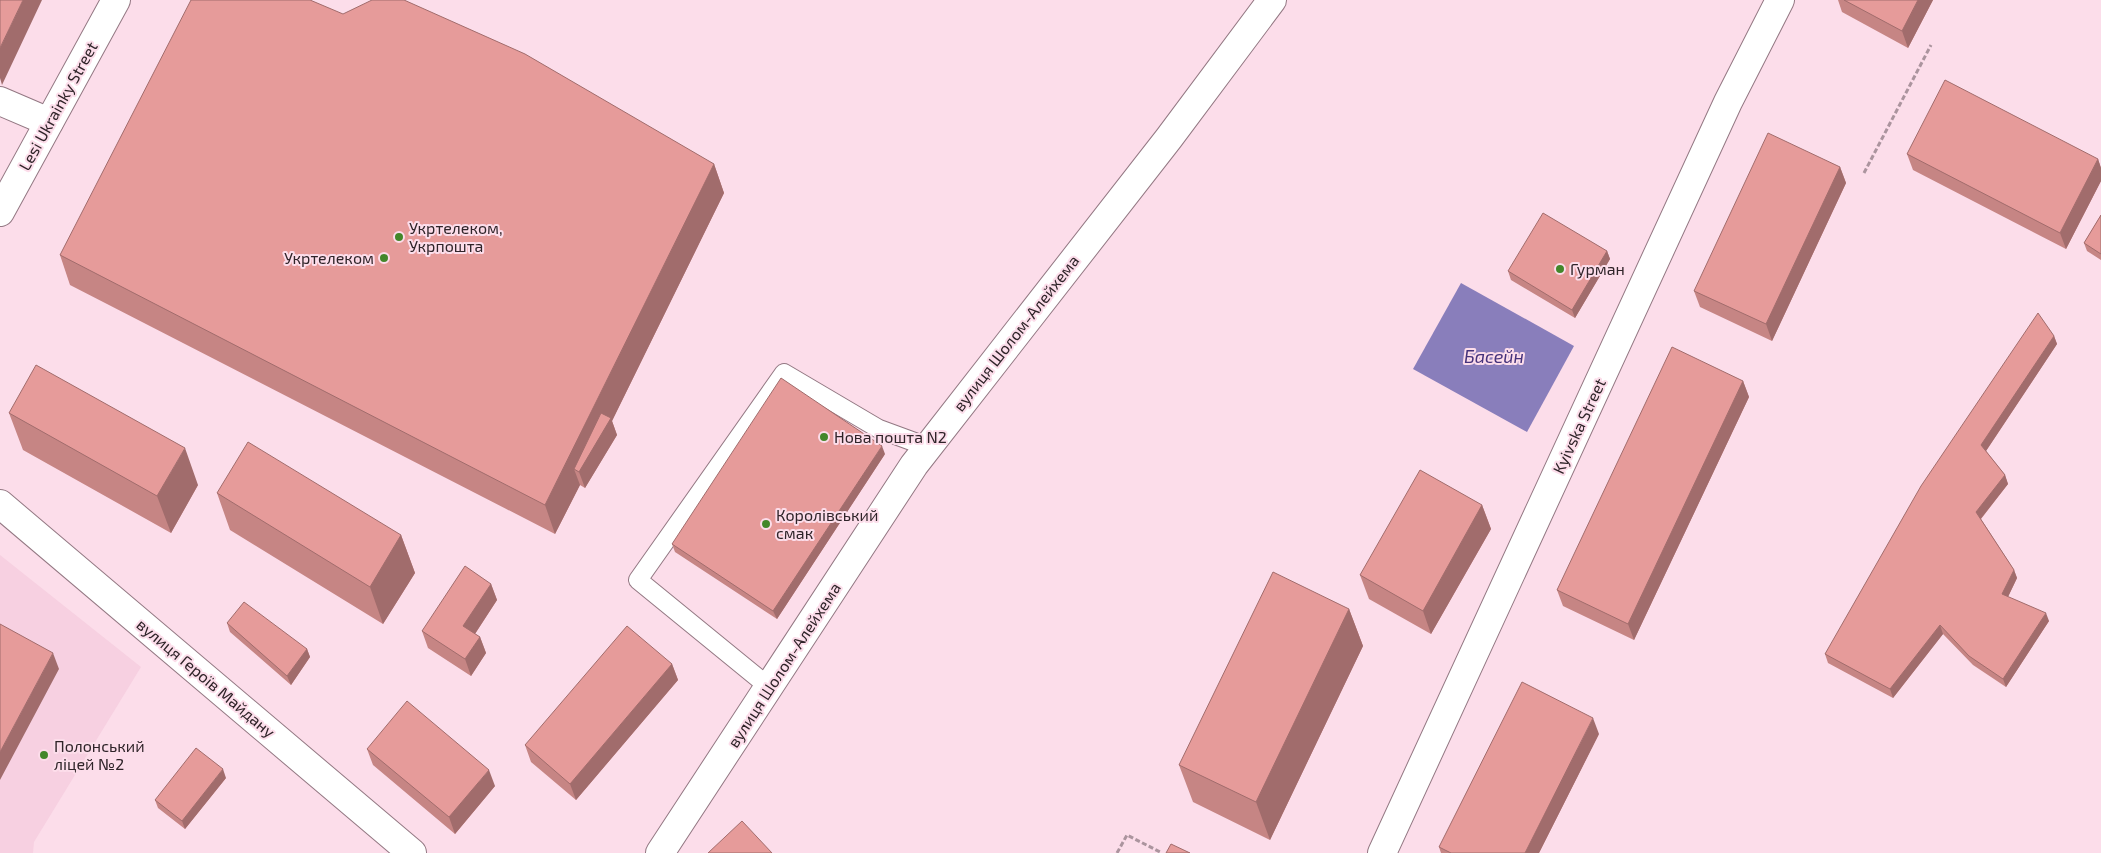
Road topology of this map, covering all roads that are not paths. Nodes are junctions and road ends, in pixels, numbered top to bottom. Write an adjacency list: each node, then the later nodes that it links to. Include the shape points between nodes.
1 (116, 0): 5 (street, Lesi Ukrainky Street)
2 (1272, 0): 7 (street, вулиця Шолом-Алейхема)
3 (1780, 0): 12 (street, Kyivska Street, via 1728,102)
4 (0, 101): 5 (street)
5 (48, 122): 6 (street, Lesi Ukrainky Street)
6 (0, 212)
7 (928, 447): 9 (street, вулиця Шолом-Алейхема); 9 (lane, via 879,429 784,373 638,580)
8 (0, 504): 10 (street, вулиця Героїв Майдану)
9 (769, 687): 11 (street, вулиця Шолом-Алейхема)
10 (412, 853)
11 (660, 853)
12 (1382, 853)

